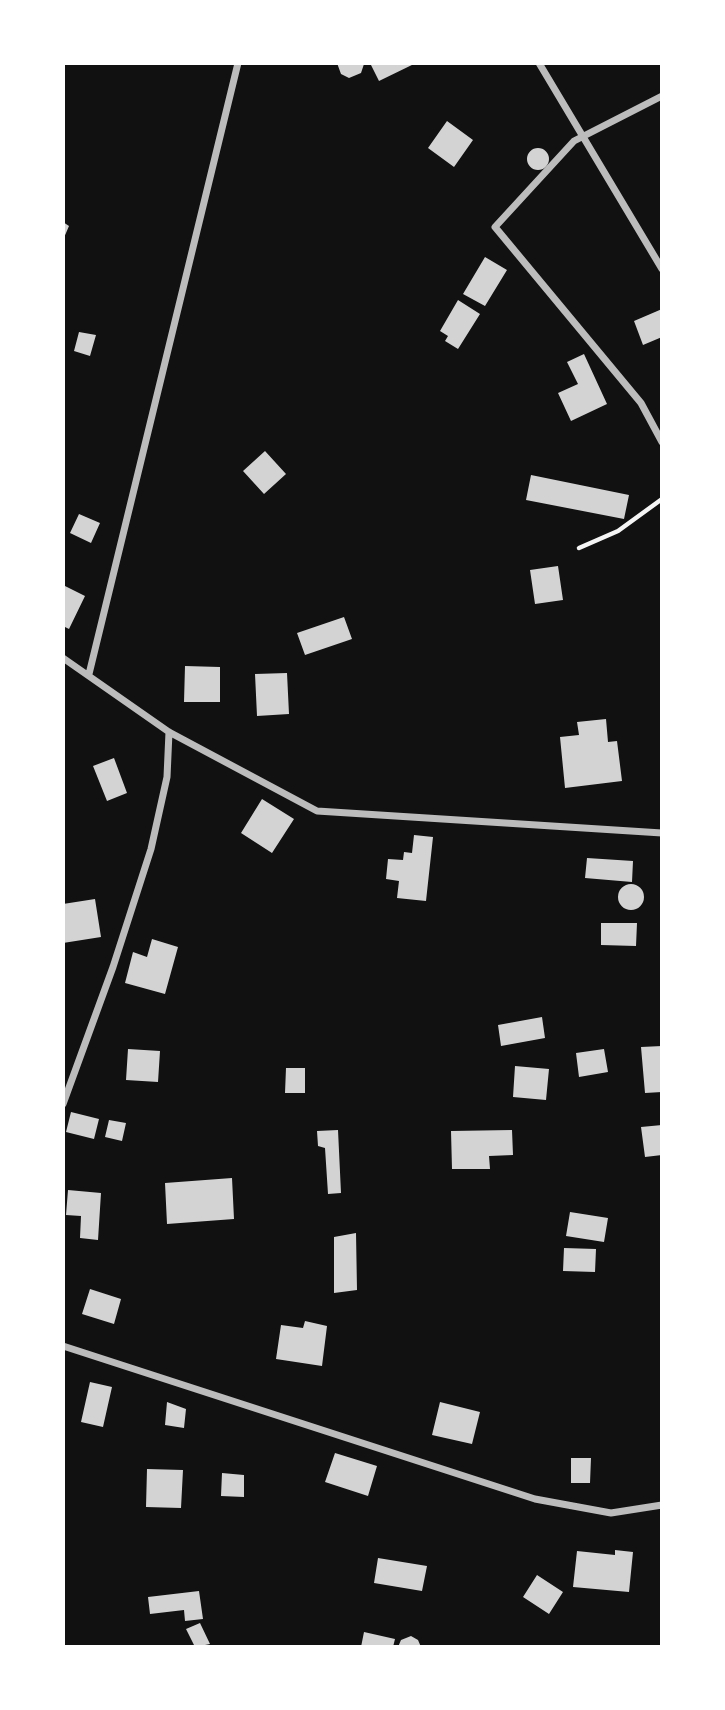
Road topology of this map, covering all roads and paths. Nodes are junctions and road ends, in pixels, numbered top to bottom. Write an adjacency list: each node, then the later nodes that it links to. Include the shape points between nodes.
1 (238, 63): 10 (street)
2 (539, 63): 4 (street)
3 (662, 96): 4 (street)
4 (583, 136): 5 (street); 6 (street, via 495,227 641,403)
5 (662, 270)
6 (662, 442)
7 (662, 499): 8 (path, via 618,531)
8 (579, 548)
9 (63, 658): 10 (street)
10 (89, 674): 11 (street)
11 (169, 732): 12 (street, via 317,811); 13 (street, via 167,777 151,849)
12 (662, 833)
13 (63, 1104)
14 (63, 1346): 15 (street, via 535,1499 611,1513)
15 (662, 1505)

